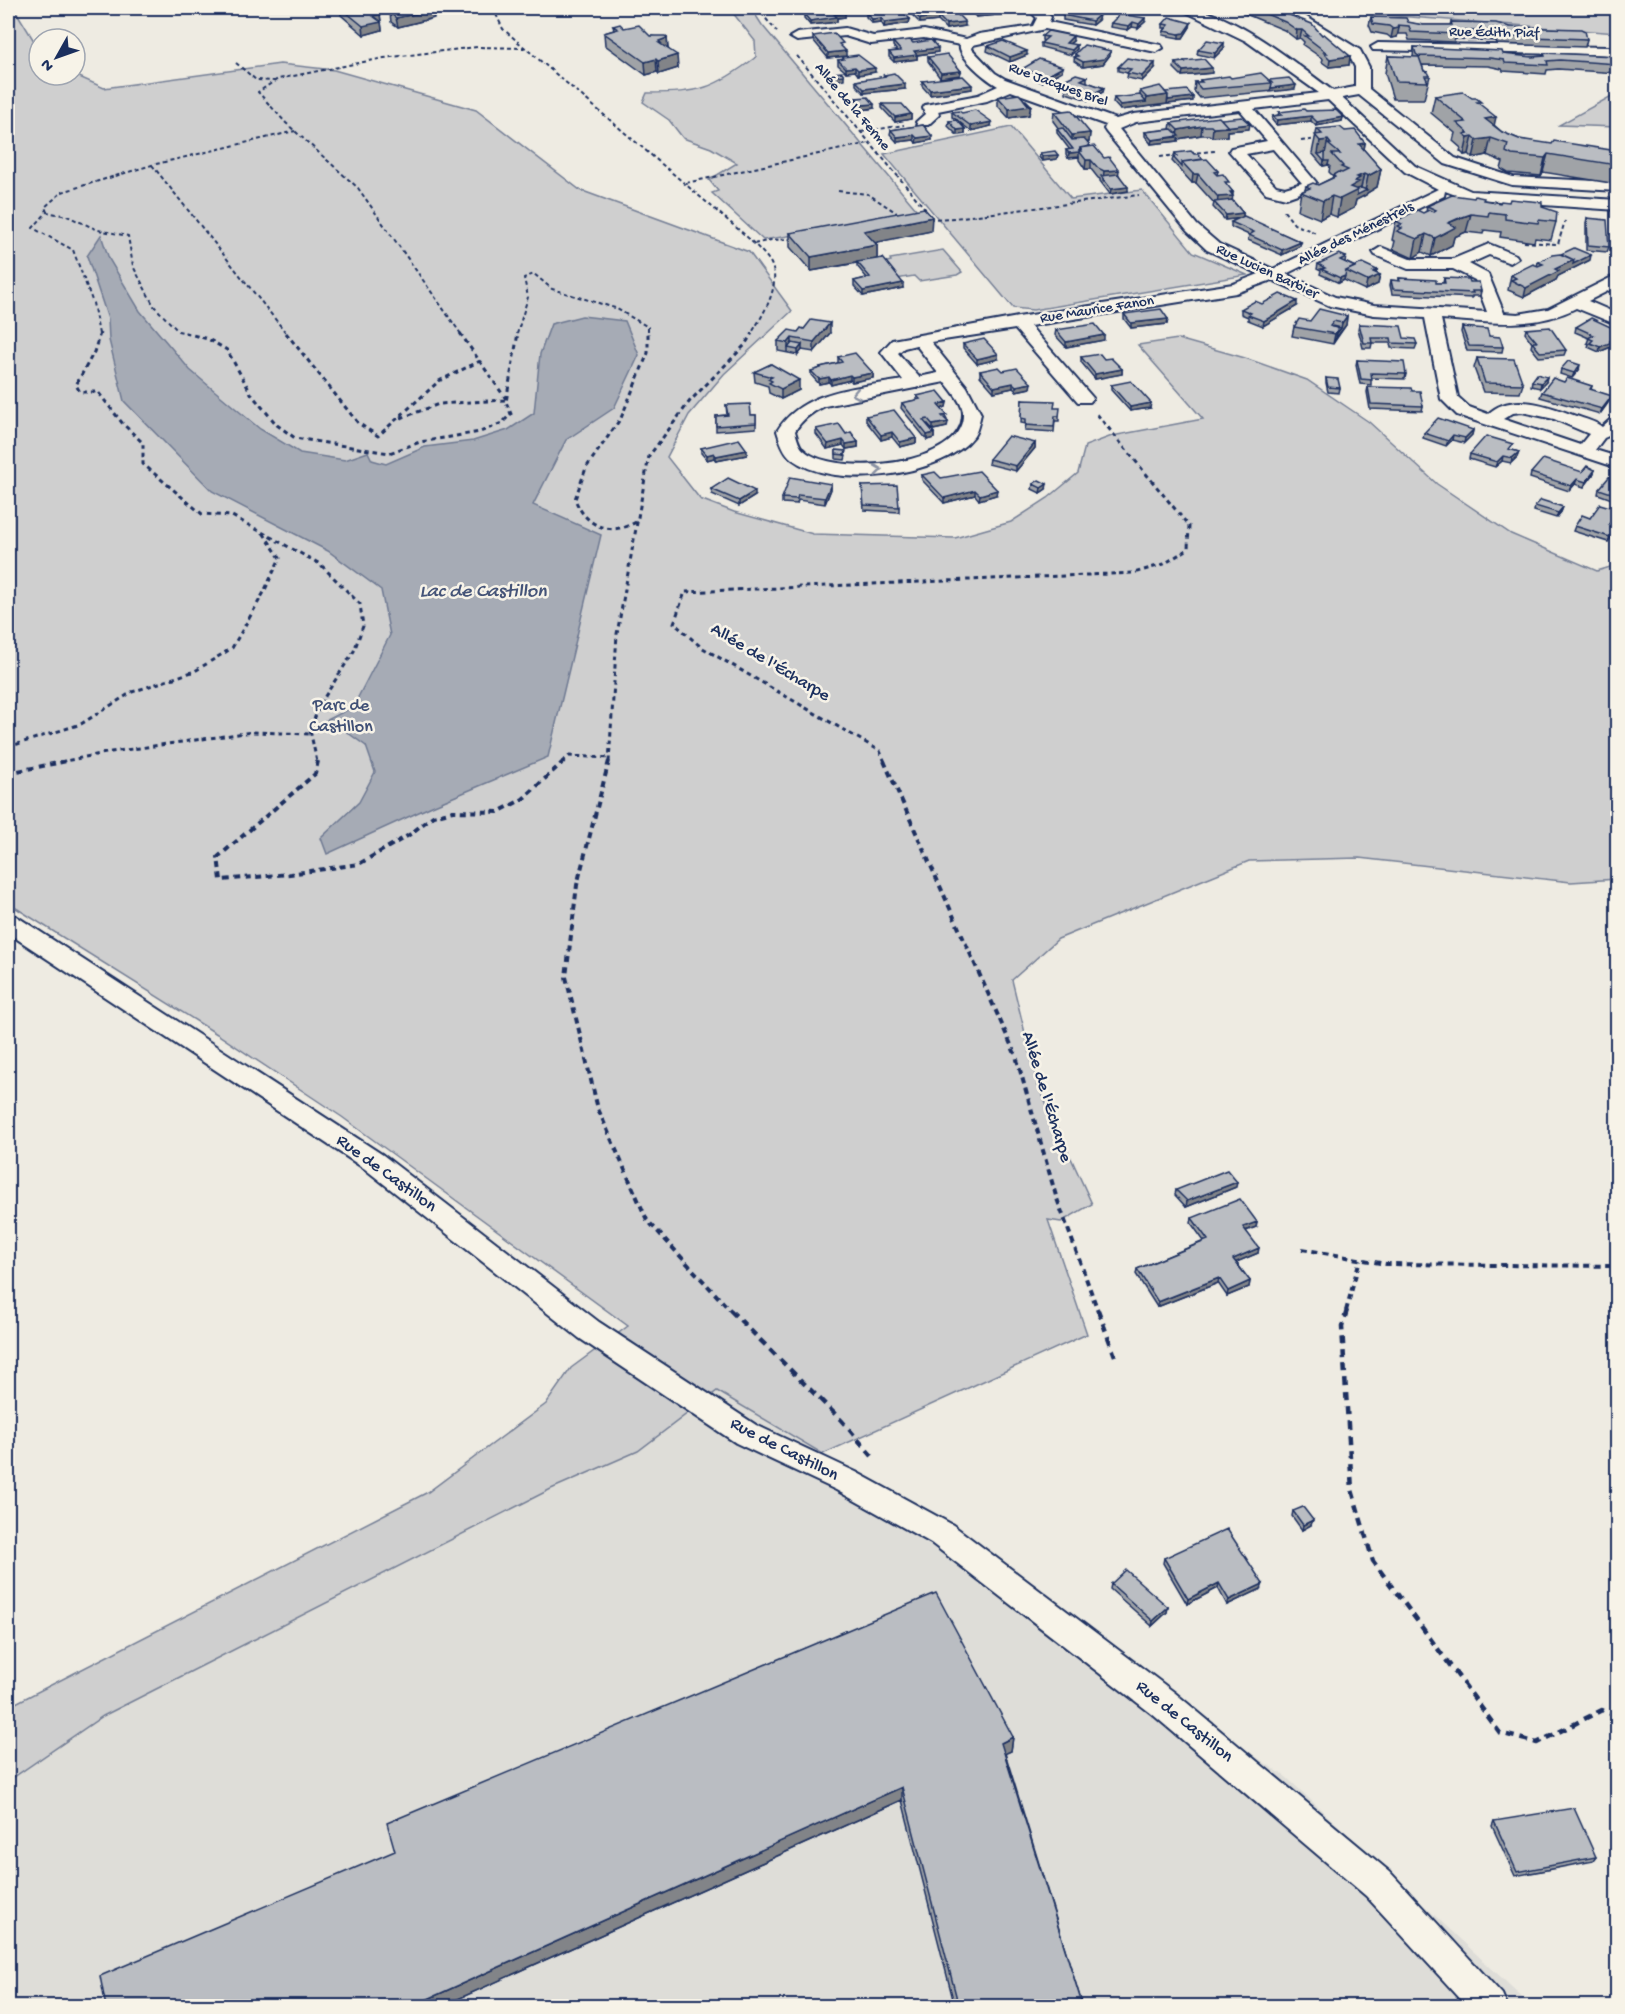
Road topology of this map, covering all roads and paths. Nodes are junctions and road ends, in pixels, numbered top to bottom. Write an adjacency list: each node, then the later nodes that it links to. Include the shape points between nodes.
1 (493, 8): 12 (path, via 503,29)
2 (757, 8): 9 (path)
3 (1034, 8): 6 (street, via 1044,17)
4 (1189, 8): 21 (street, via 1251,38)
5 (1276, 8): 7 (street)
6 (1042, 25): 10 (street, Rue Jacques Brel); 13 (street)
7 (1324, 34): 11 (street, Rue Édith Piaf); 16 (street, via 1355,53)
8 (797, 37): 10 (street, via 847,31 861,33 871,40 924,34)
9 (782, 39)
10 (967, 43): 19 (street, Rue Jacques Brel, via 965,50 990,76)
11 (1378, 47): 14 (street, Rue Édith Piaf); 16 (street)
12 (524, 48): 18 (path, via 477,47 384,58); 33 (path)
13 (1156, 48)
14 (1609, 51)
15 (796, 56): 26 (path, Allée de la Ferme)
16 (1358, 59): 20 (street)
17 (236, 63): 18 (path, via 256,80)
18 (274, 81): 25 (path, via 258,92)
19 (1010, 86): 23 (street, via 982,98 930,108 932,115); 24 (street, Rue Jacques Brel)
20 (1362, 90): 21 (street); 34 (street, via 1450,161 1512,181)
21 (1330, 95): 22 (street); 39 (street, via 1410,169 1440,184 1469,195)
22 (1244, 106): 24 (street, via 1134,118); 29 (street)
23 (923, 123): 26 (path)
24 (1116, 124): 31 (street, Rue Lucien Barbier, via 1111,129)
25 (295, 131): 32 (path); 59 (path, via 358,188)
26 (861, 132): 28 (path, Allée de la Ferme)
27 (1322, 139): 29 (path)
28 (870, 142): 33 (path); 44 (path, Allée de la Ferme)
29 (1277, 144): 30 (street); 37 (street, via 1309,182)
30 (1239, 149): 31 (path); 37 (street, via 1236,151 1271,190)
31 (1136, 159): 36 (street, Rue Lucien Barbier)
32 (152, 165): 40 (path, via 62,192 45,207); 64 (path, via 358,423 378,436)
33 (686, 184): 47 (path)
34 (1617, 187)
35 (838, 191): 42 (path, via 868,194)
36 (1163, 192): 44 (path); 51 (street, Rue Lucien Barbier, via 1212,247)
37 (1293, 192): 45 (path, via 1280,206 1294,224)
38 (1439, 193): 51 (street, Allée des Ménestrels)
39 (1617, 205)
40 (47, 212): 63 (path, via 66,213 98,231 128,236 133,266 154,306 178,331 208,339 227,350 252,395 277,425 295,438 389,453 403,451 417,443 477,434 501,425 511,414); 71 (path, via 33,228 75,252 100,329 76,385 80,392 98,392 143,443 143,464 202,514 232,516)
41 (1567, 214): 49 (path, via 1558,244 1504,240)
42 (905, 218)
43 (921, 219): 44 (path)
44 (933, 219)
45 (1326, 237)
46 (804, 239): 47 (path)
47 (754, 244): 70 (path, via 770,261 776,277 765,311 745,345 690,401 649,456)
48 (1381, 252): 50 (street, via 1408,264)
49 (1503, 255): 50 (street, via 1488,249)
50 (1456, 264): 55 (street, via 1482,277)
51 (1272, 275): 54 (street, Rue Lucien Barbier, via 1356,308); 57 (street, Rue Maurice Fanon, via 1236,288)
52 (1617, 279): 53 (street, Rue Lucien Barbier)
53 (1574, 302): 55 (street, Rue Lucien Barbier, via 1536,317); 56 (street)
54 (1432, 314): 55 (street, Rue Lucien Barbier); 65 (street, via 1449,399 1463,411)
55 (1497, 318)
56 (1617, 320)
57 (1018, 322): 58 (street, Rue Maurice Fanon); 62 (street)
58 (920, 339): 60 (street); 61 (street, Rue Maurice Fanon, via 898,344 890,352)
59 (480, 361): 63 (path); 64 (path, via 439,381)
60 (948, 376): 61 (street); 61 (street, one-way to 60, via 807,406 786,431 790,445 800,456 822,467 846,471 876,472 942,454 965,435 972,415 969,403)
61 (914, 382)
62 (1084, 398): 80 (path, Allée de l'Écharpe, via 1189,526 1188,549 1164,564 1134,573 685,592 674,623 701,647 880,751 1016,1056 1056,1196)
63 (506, 400): 64 (path, via 439,404); 70 (path, via 514,345 528,297 524,279 534,274 552,289 615,308 648,327 648,353 621,418 586,468 575,499 581,515 607,530 622,531)
64 (397, 419)
65 (1491, 421): 67 (street, via 1512,407 1526,407 1593,428); 68 (street)
66 (1617, 422): 67 (street, via 1610,430)
67 (1598, 434): 68 (street)
68 (1584, 452): 69 (street)
69 (1617, 463)
70 (636, 522): 74 (path, via 617,634)
71 (263, 532): 72 (path, via 320,564 360,604 363,626 354,651 320,704); 73 (path, via 280,558 232,648 195,671 132,692 81,724)
72 (311, 734): 74 (path, via 318,760 315,774 218,857 221,880 359,864 433,816 453,811 498,812 523,799 568,756); 75 (path, via 252,732 111,752)
73 (8, 747)
74 (610, 758): 81 (path, via 577,885 566,977 598,1109 647,1221)
75 (8, 773)
76 (8, 922): 83 (street, Rue de Castillon, via 374,1162 589,1330 746,1434 846,1481 942,1534 1163,1703 1378,1884)
77 (1302, 1249): 78 (path)
78 (1360, 1259): 79 (path, via 1386,1264); 82 (path, via 1341,1327 1352,1490 1373,1561 1500,1733 1537,1743 1602,1710)
79 (1617, 1266)
80 (1115, 1356)
81 (872, 1456)
82 (1617, 1717)
83 (1490, 2007)

